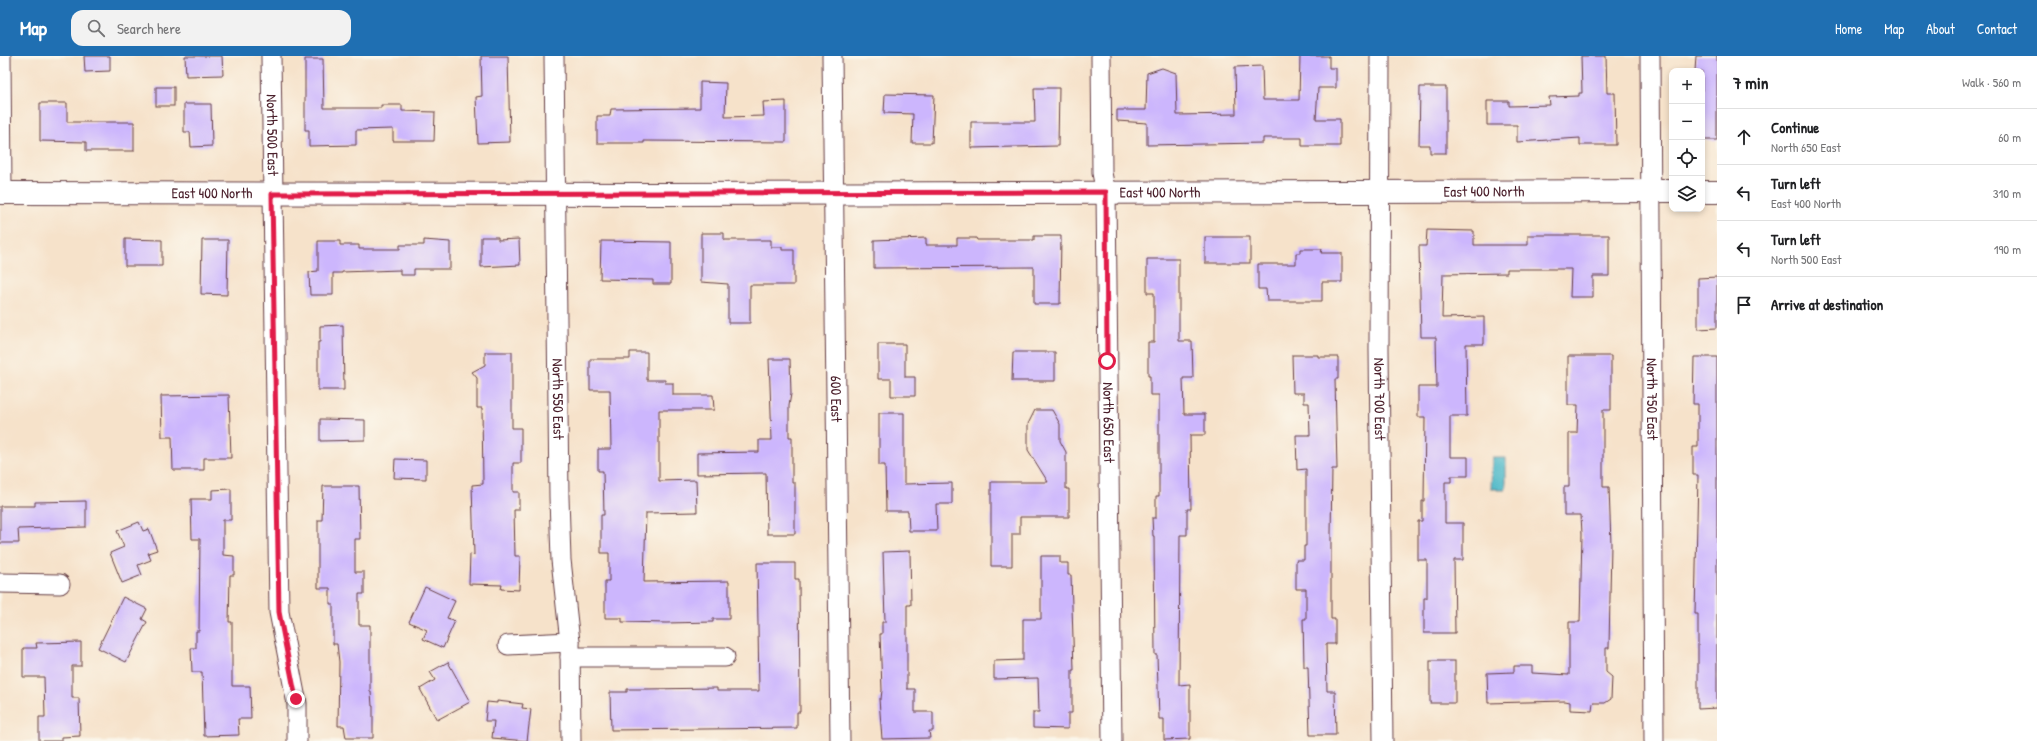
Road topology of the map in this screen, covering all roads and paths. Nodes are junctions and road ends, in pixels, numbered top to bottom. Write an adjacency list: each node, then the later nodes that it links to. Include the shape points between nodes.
1 (1, 56): 13 (street)
2 (271, 56): 14 (street, North 500 East)
3 (554, 56): 15 (street, North 550 East)
4 (832, 56): 16 (street, 600 East)
5 (1101, 56): 9 (street, North 650 East, via 1102,173)
6 (1380, 56): 10 (street, North 700 East)
7 (1650, 56): 8 (street, North 750 East)
8 (1662, 191): 10 (main road, East 400 North); 27 (street, North 750 East)
9 (1106, 192): 10 (main road, East 400 North); 16 (main road, East 400 North); 25 (street, North 650 East)
10 (1379, 192): 26 (street, North 700 East)
11 (1705, 192): 12 (main road)
12 (1717, 192)
13 (1, 193): 14 (main road, East 400 North)
14 (272, 194): 15 (main road, East 400 North); 22 (street, North 500 East, via 279,612 297,704)
15 (555, 194): 16 (main road, East 400 North); 20 (street, North 550 East, via 559,497)
16 (833, 194): 24 (street, 600 East)
17 (0, 583): 18 (street)
18 (60, 584)
19 (508, 645): 20 (street)
20 (570, 650): 21 (street); 23 (street, North 550 East)
21 (725, 657)
22 (298, 741)
23 (571, 741)
24 (840, 741)
25 (1112, 741)
26 (1383, 741)
27 (1654, 741)

